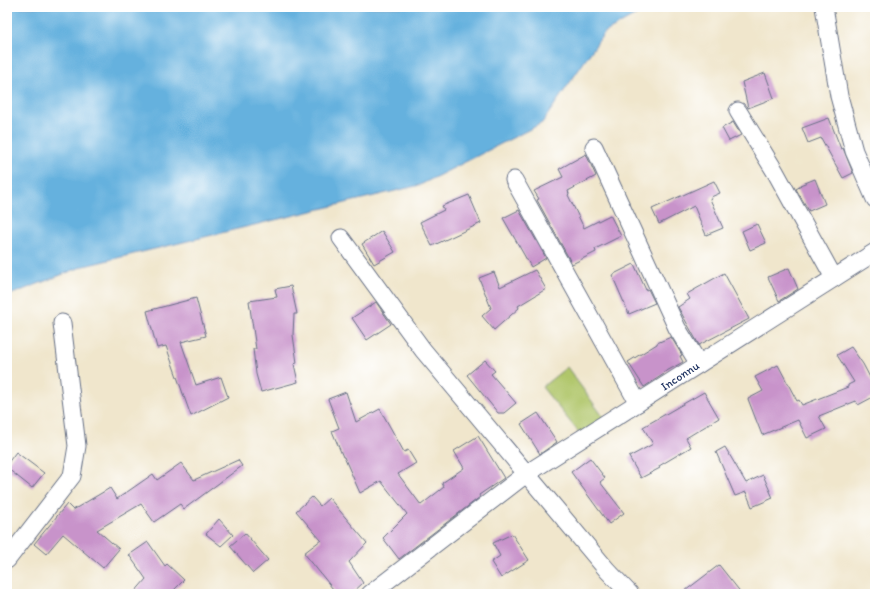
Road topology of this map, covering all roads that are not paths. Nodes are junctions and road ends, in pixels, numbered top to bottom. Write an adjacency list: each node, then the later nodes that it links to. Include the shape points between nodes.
1 (824, 7): 5 (street, via 839,96 854,151)
2 (738, 111): 8 (street, via 776,173)
3 (594, 147): 10 (street, via 677,328)
4 (514, 180): 11 (street)
5 (875, 199)
6 (341, 238): 12 (street, via 423,350)
7 (875, 252): 8 (street, Inconnu)
8 (834, 278): 10 (street, Inconnu)
9 (62, 323): 13 (street, via 77,446 72,476)
10 (699, 364): 11 (street, Inconnu)
11 (638, 403): 12 (street, Inconnu)
12 (526, 474): 14 (street, Inconnu); 15 (street)
13 (7, 560)
14 (370, 594)
15 (630, 594)

